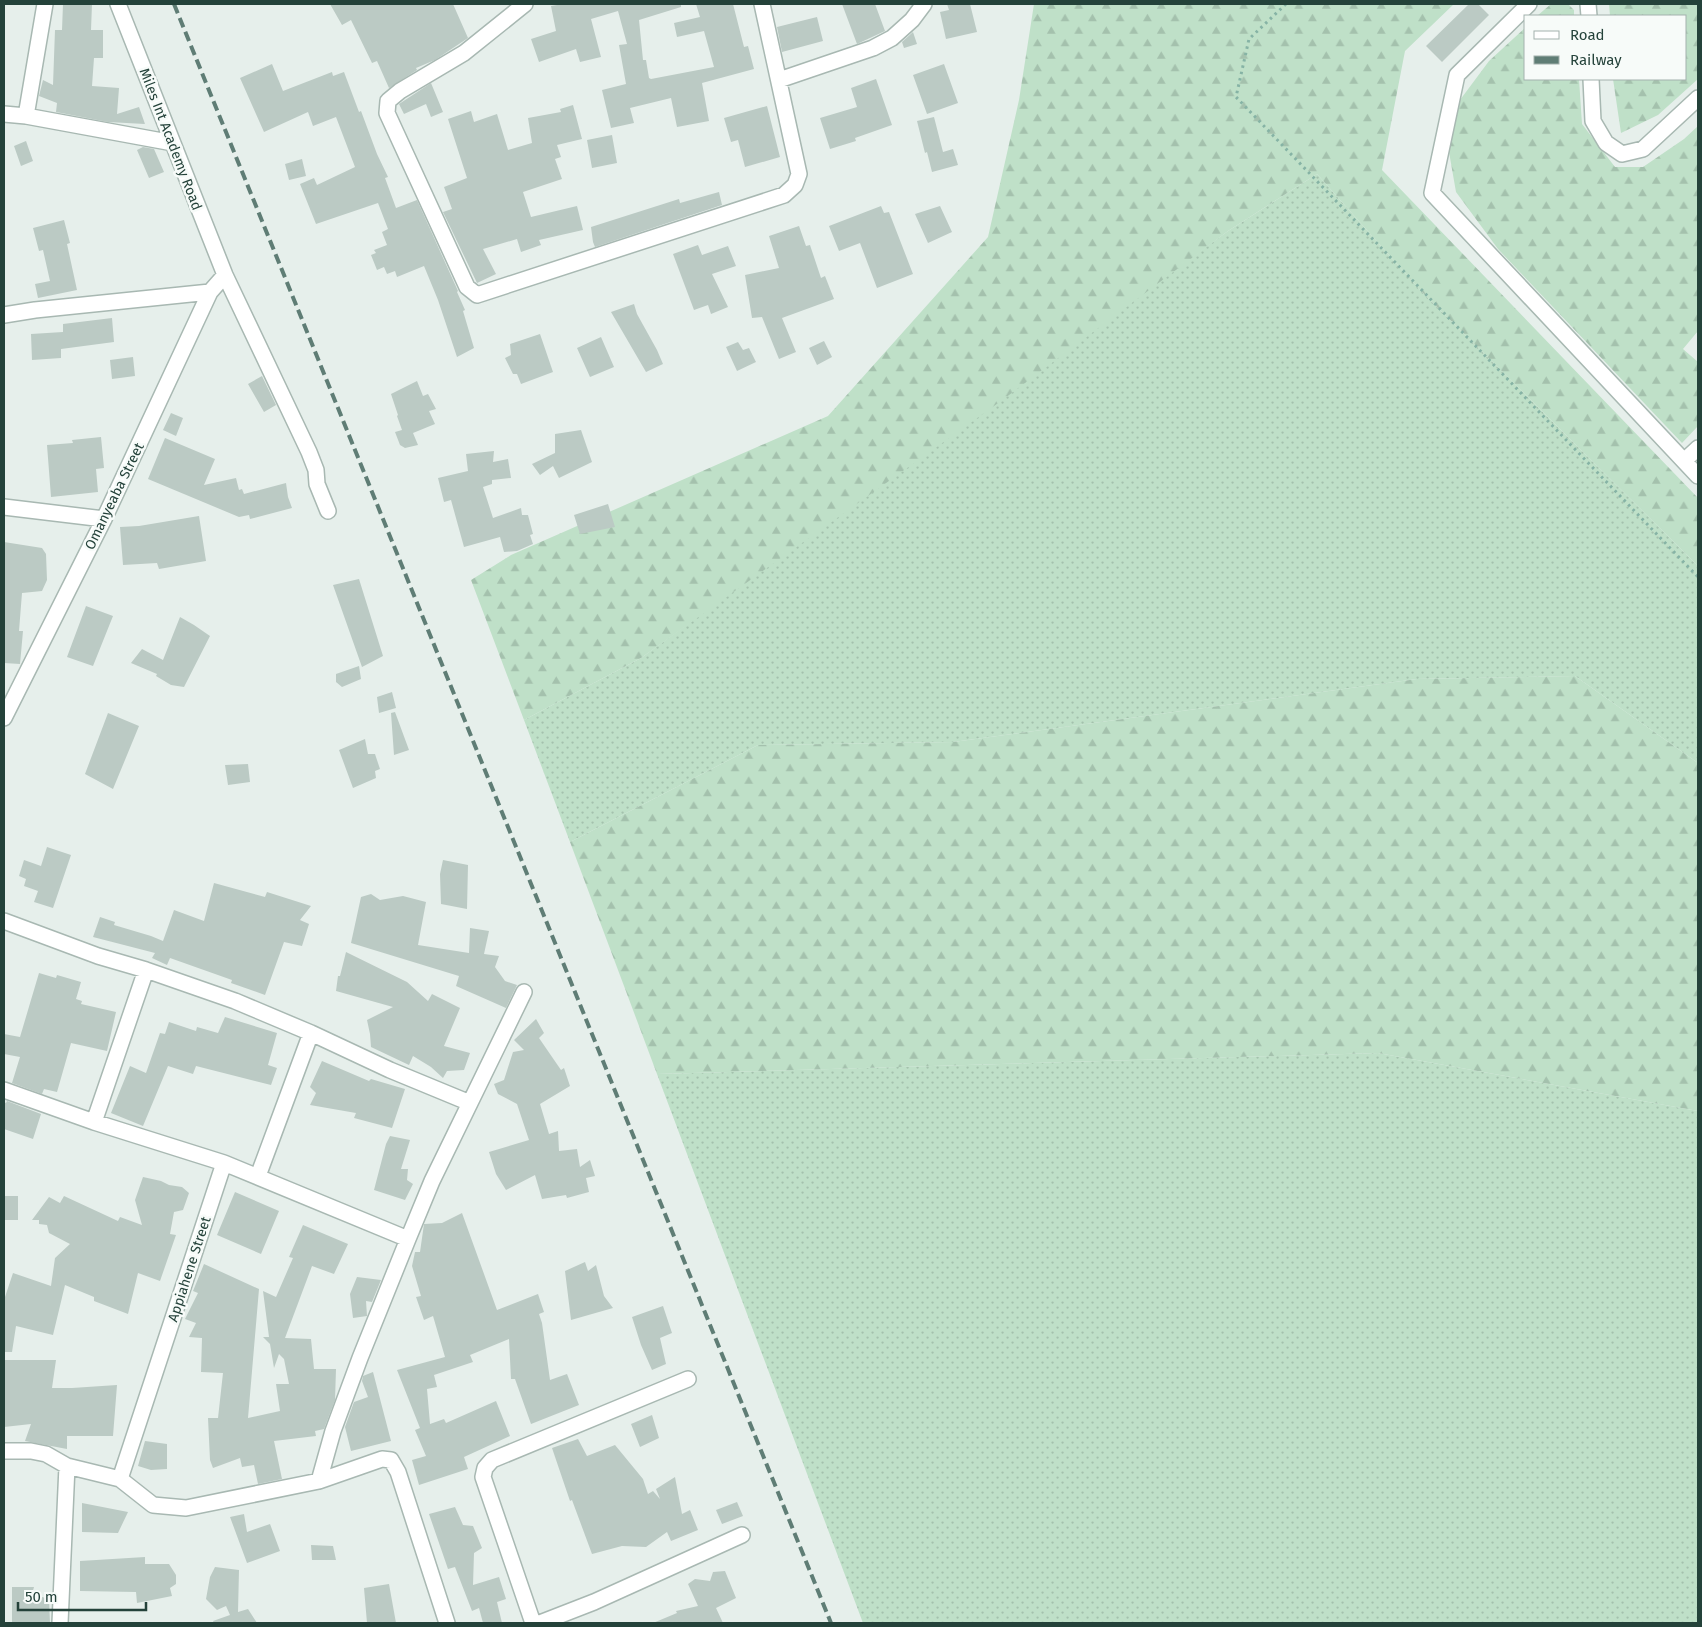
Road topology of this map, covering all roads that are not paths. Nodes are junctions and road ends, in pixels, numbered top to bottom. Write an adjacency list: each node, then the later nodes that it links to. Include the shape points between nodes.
1 (45, 4): 11 (street)
2 (118, 4): 12 (street, Miles Int Academy Road)
3 (525, 4): 7 (street, via 464,54 388,101 387,113 468,287 477,295 784,195 795,185 799,174)
4 (762, 4): 7 (street)
5 (924, 4): 7 (street, via 892,38 874,48)
6 (1529, 4): 17 (street, via 1457,75 1432,193)
7 (779, 80)
8 (1591, 80): 9 (street, via 1593,121 1606,142 1622,154 1643,149)
9 (1698, 98)
10 (4, 114): 11 (street)
11 (26, 116): 12 (street)
12 (173, 143): 13 (street, Miles Int Academy Road)
13 (225, 275): 14 (street, Omanyeaba Street); 20 (street, Miles Int Academy Road, via 309,452)
14 (210, 292): 15 (street); 21 (street, Omanyeaba Street)
15 (4, 315)
16 (1698, 448): 17 (street)
17 (1684, 461): 18 (street)
18 (1698, 476)
19 (4, 507): 21 (street)
20 (328, 511)
21 (104, 519): 22 (street, Omanyeaba Street)
22 (4, 718)
23 (4, 921): 24 (street)
24 (146, 970): 26 (street, via 235,1001); 29 (street)
25 (524, 992): 28 (street)
26 (310, 1033): 28 (street); 31 (street)
27 (4, 1090): 29 (street)
28 (470, 1103): 32 (street)
29 (94, 1122): 30 (street)
30 (224, 1163): 31 (street); 36 (street, Appiahene Street)
31 (258, 1176): 32 (street)
32 (408, 1239): 37 (street, via 333,1430)
33 (688, 1379): 41 (street, via 492,1460 485,1468 483,1477)
34 (4, 1451): 35 (street, via 46,1454)
35 (67, 1466): 36 (street); 39 (street)
36 (120, 1479): 37 (street, via 153,1505 186,1508)
37 (319, 1480): 40 (street, via 382,1459 391,1460 398,1472)
38 (742, 1535): 42 (street)
39 (60, 1623)
40 (447, 1623)
41 (533, 1623)
42 (540, 1623)

